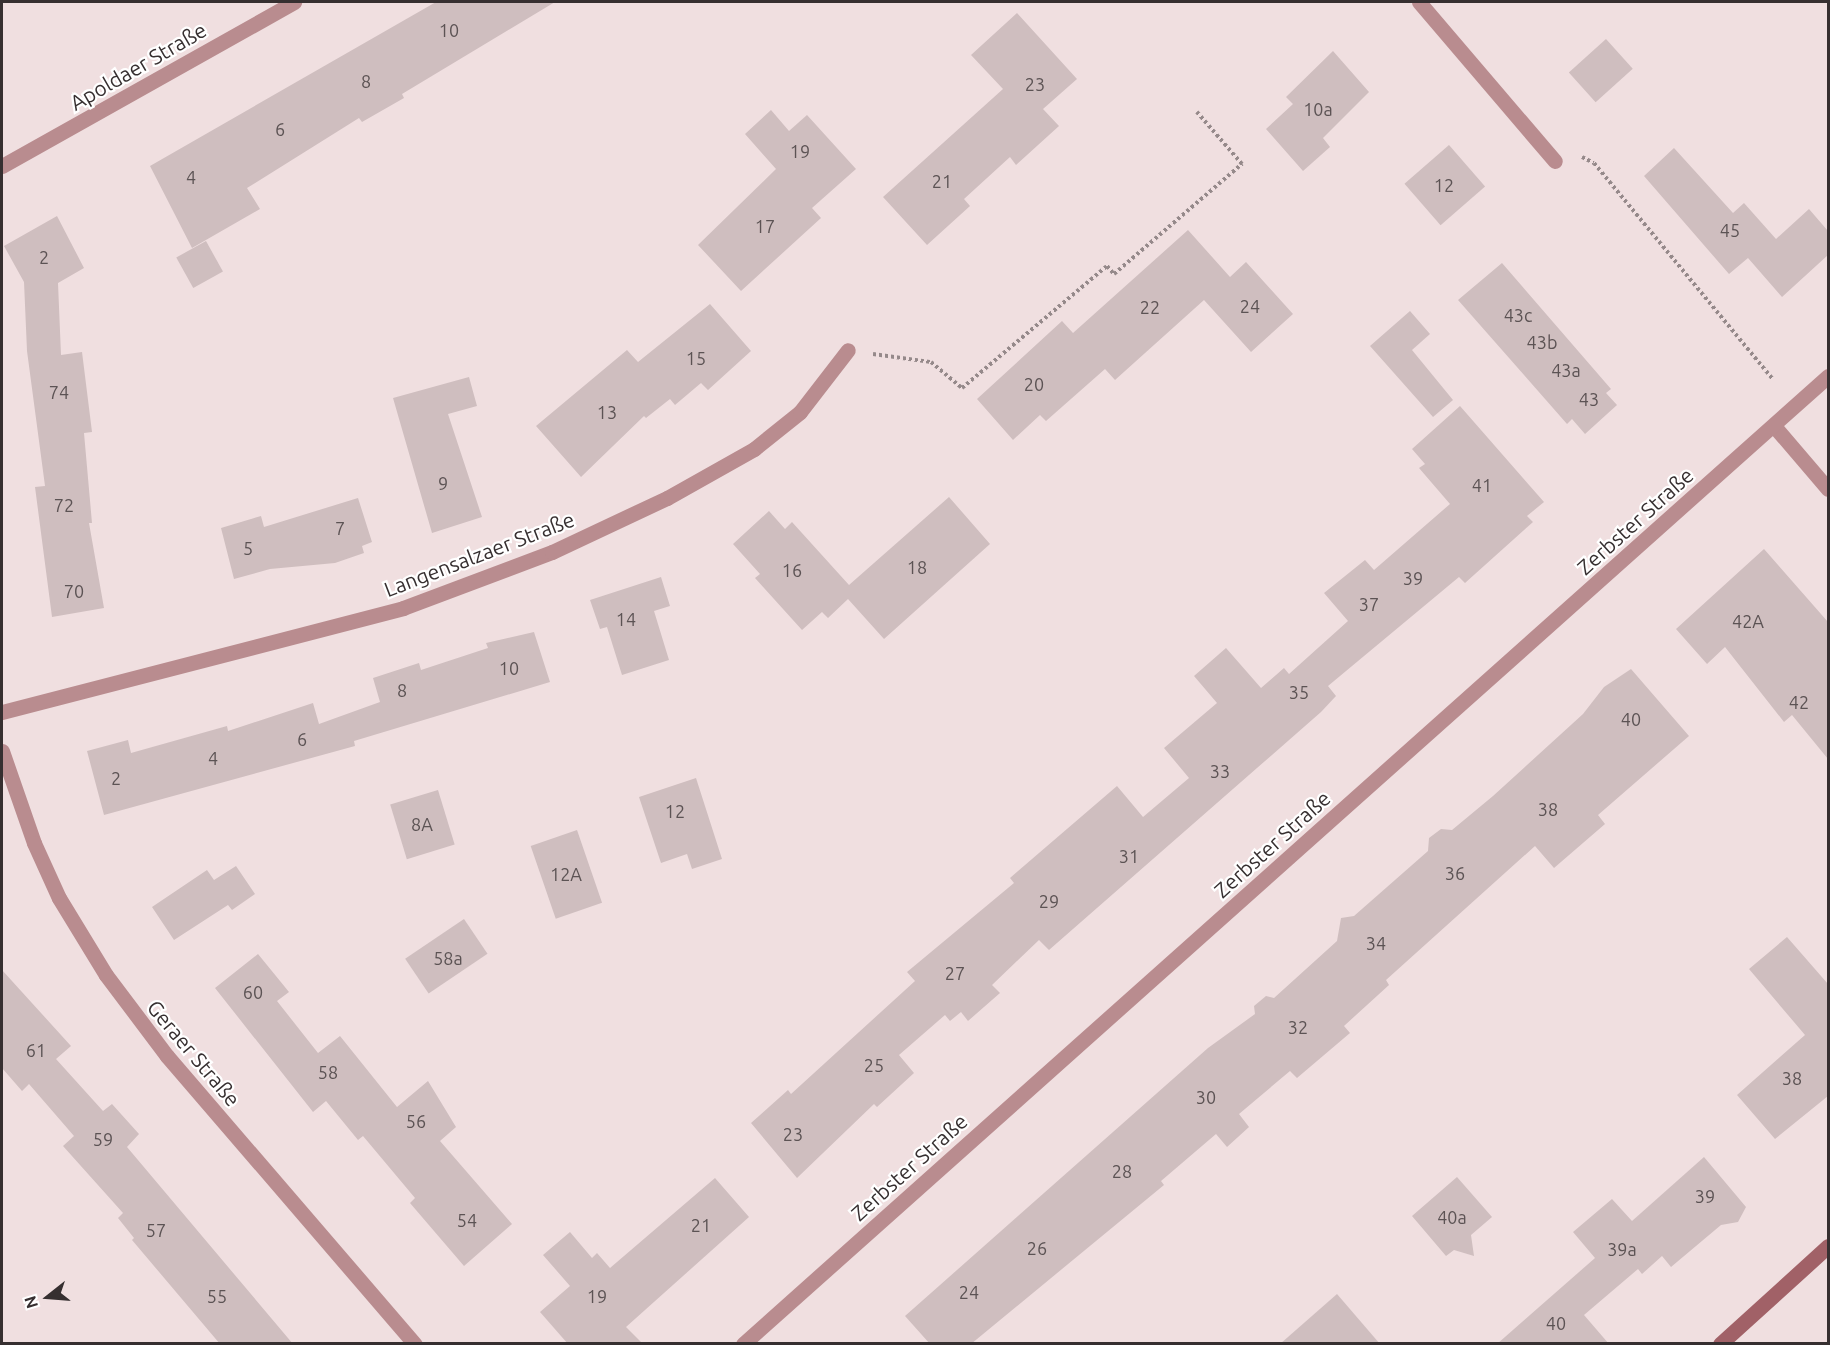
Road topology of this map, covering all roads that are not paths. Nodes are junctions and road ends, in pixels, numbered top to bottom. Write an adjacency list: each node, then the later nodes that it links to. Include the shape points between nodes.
1 (294, 2): 4 (street, Apoldaer Straße)
2 (1419, 2): 3 (street)
3 (1555, 161)
4 (2, 166)
5 (848, 350): 9 (street, Langensalzaer Straße, via 800,412 754,449 667,498 552,552 403,608)
6 (1828, 376): 7 (street, Zerbster Straße)
7 (1774, 426): 8 (street); 13 (street, Zerbster Straße)
8 (1828, 489)
9 (2, 712)
10 (2, 751): 12 (street, Geraer Straße, via 34,843 59,898 106,975 167,1056)
11 (1828, 1246): 14 (street)
12 (415, 1344)
13 (743, 1344)
14 (1720, 1344)

